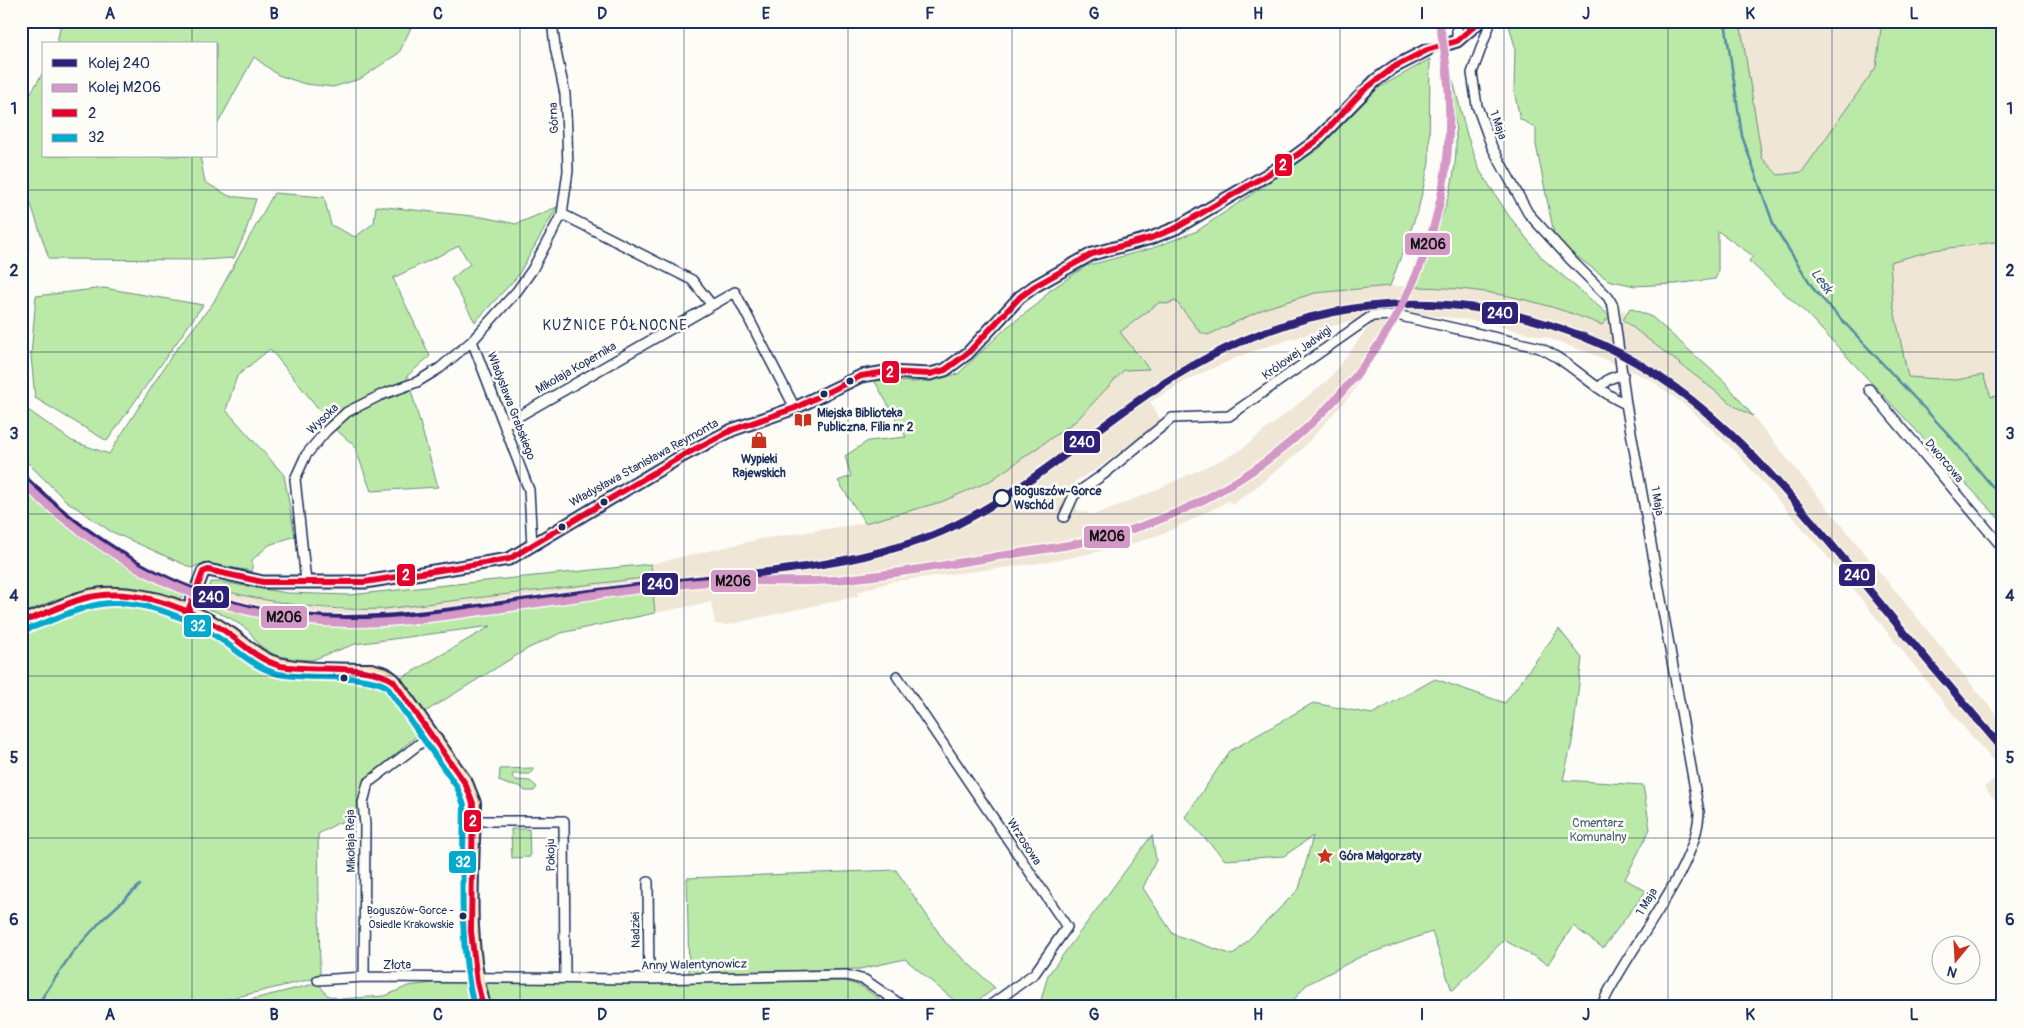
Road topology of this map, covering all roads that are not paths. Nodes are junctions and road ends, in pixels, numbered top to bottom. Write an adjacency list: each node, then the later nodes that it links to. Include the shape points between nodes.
1 (552, 21): 8 (street, Górna, via 565,94 568,170)
2 (1457, 21): 5 (street)
3 (1480, 21): 5 (street)
4 (1491, 21): 11 (street, 1 Maja, via 1472,73 1477,106 1492,147 1528,213 1608,297 1613,306)
5 (1457, 41): 6 (street)
6 (1444, 45)
7 (1427, 50): 15 (street, Władysława Stanisława Reymonta, via 1376,80 1316,141 1282,166 1176,228 1092,254 1035,286 1020,297 956,364 930,374 886,372 861,376)
8 (562, 214): 9 (street, via 692,280); 10 (street, Władysława Grabskiego, via 518,292)
9 (711, 304): 15 (street, Mikołaja Kopernika, via 735,292); 16 (street, Mikołaja Kopernika)
10 (472, 341): 16 (street, Władysława Grabskiego); 20 (street, Wysoka, via 440,368 417,382 347,412 306,455 295,480)
11 (1623, 374): 12 (street); 14 (street, 1 Maja)
12 (1598, 388): 14 (street, Królowej Jadwigi); 17 (street, Królowej Jadwigi, via 1552,353 1537,347 1396,315 1372,316 1229,416 1172,418 1074,495)
13 (1869, 389): 19 (street, Dworcowa)
14 (1626, 404): 35 (street, 1 Maja, via 1699,826 1677,876)
15 (795, 408): 18 (street, Władysława Stanisława Reymonta, via 732,430 682,456)
16 (505, 424): 18 (street, Władysława Grabskiego, via 530,490)
17 (1064, 517)
18 (532, 546): 20 (street, Władysława Stanisława Reymonta, via 510,559 469,566 365,582)
19 (2003, 548)
20 (306, 582): 21 (street, Władysława Stanisława Reymonta, via 262,582 208,570 203,572)
21 (187, 607): 22 (main road, via 134,596 103,596 81,598); 24 (main road, via 279,666 371,672 385,676 393,682)
22 (21, 622)
23 (897, 676): 34 (street, Wrzosowa, via 1067,927 1035,973)
24 (428, 732): 25 (main road, via 465,783 474,803); 27 (street, Mikołaja Reja, via 368,782 363,803)
25 (473, 821): 28 (main road, via 470,944); 29 (street, Pokoju, via 564,821)
26 (648, 882): 30 (street, Nadziei)
27 (364, 977): 28 (street, Złota); 31 (street, Złota)
28 (475, 977): 29 (street, Anny Walentynowicz); 32 (main road)
29 (565, 978): 30 (street, Anny Walentynowicz)
30 (649, 979): 33 (street, Anny Walentynowicz, via 846,975 865,980)
31 (318, 980)
32 (483, 1007)
33 (904, 1007)
34 (988, 1007)
35 (1601, 1007)

